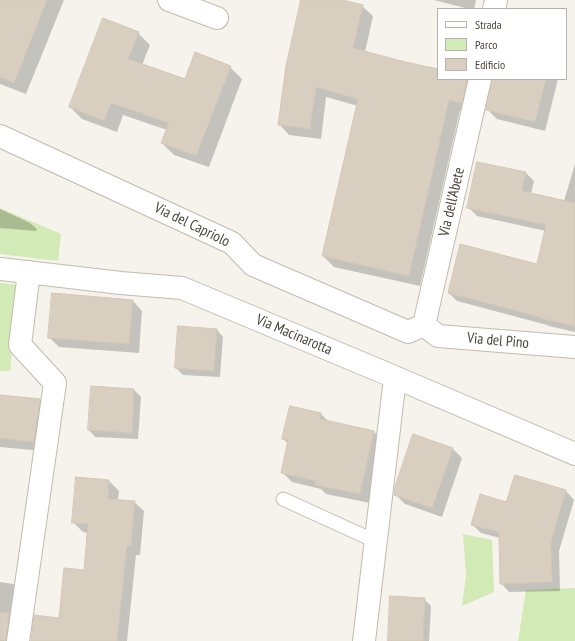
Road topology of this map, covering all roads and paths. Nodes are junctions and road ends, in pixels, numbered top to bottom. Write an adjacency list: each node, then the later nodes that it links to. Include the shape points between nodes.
1 (169, 0): 2 (street)
2 (217, 18)
3 (480, 80): 7 (street, Via dell'Abete)
4 (0, 136): 7 (street, Via del Capriolo, via 232,243 253,265 408,332)
5 (0, 269): 6 (street, Via Macinarotta)
6 (29, 272): 9 (street, Via Macinarotta, via 182,288); 13 (street, via 20,346 55,382)
7 (424, 325): 8 (street, Via del Pino, via 438,336)
8 (575, 347)
9 (395, 378): 10 (street, Via Macinarotta); 12 (street)
10 (575, 454)
11 (283, 499): 12 (lane)
12 (375, 541): 14 (street)
13 (18, 641)
14 (364, 641)

